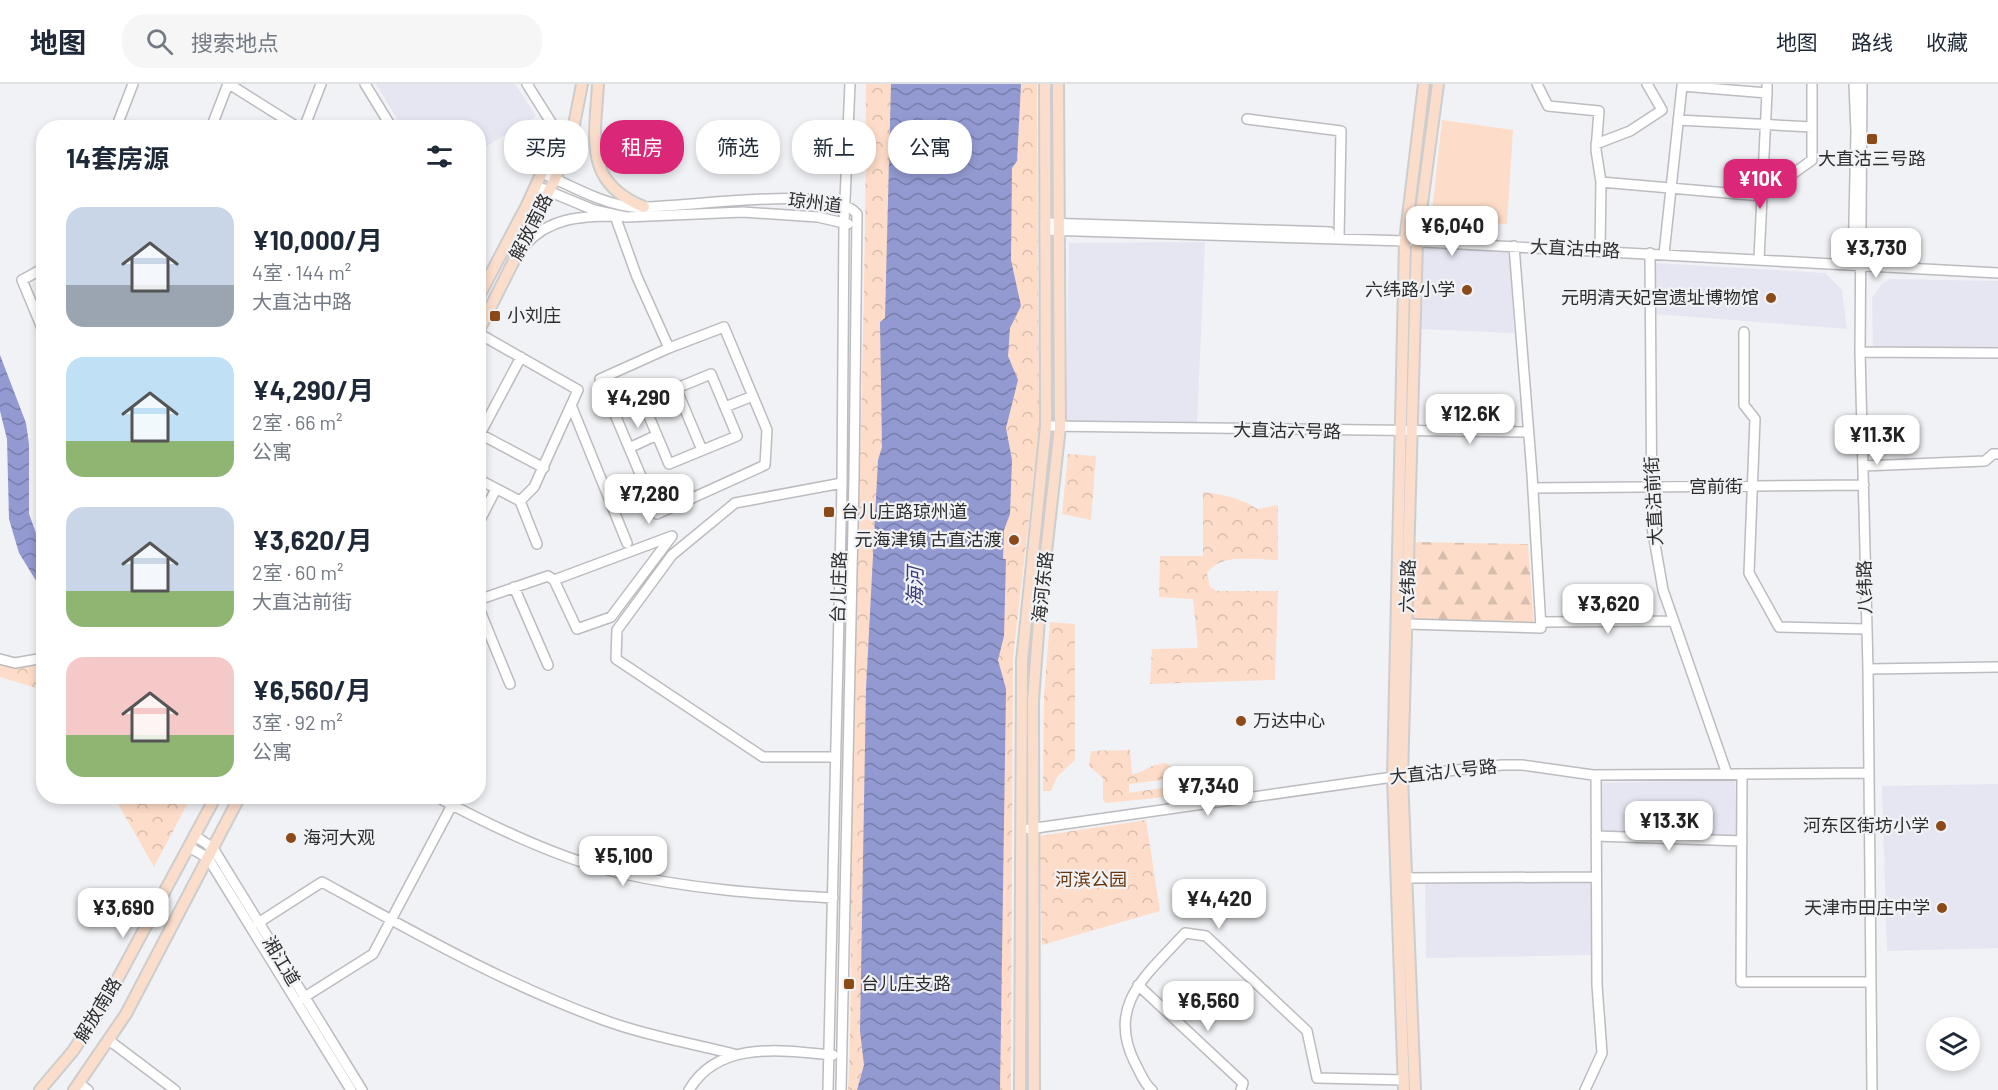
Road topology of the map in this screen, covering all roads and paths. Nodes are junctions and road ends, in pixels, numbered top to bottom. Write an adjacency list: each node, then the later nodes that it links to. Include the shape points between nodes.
1 (133, 84): 20 (street)
2 (228, 84): 21 (street); 22 (street)
3 (321, 84): 23 (street)
4 (365, 84): 24 (street)
5 (527, 84): 25 (street)
6 (582, 84): 26 (main road, 解放南路)
7 (598, 84): 41 (main road, via 598,165 611,188)
8 (850, 84): 40 (street, 台儿庄路)
9 (1045, 84): 44 (main road, 海河东路)
10 (1058, 84): 45 (main road, 海河东路)
11 (1424, 84): 49 (main road, 六纬路)
12 (1438, 84): 50 (main road, 六纬路)
13 (1537, 84): 30 (street, via 1548,106 1599,111)
14 (1647, 84): 30 (street, via 1662,110 1630,131)
15 (1812, 84): 29 (street)
16 (1854, 84): 47 (street, 八纬路)
17 (1862, 84): 47 (street, 八纬路)
18 (1767, 88): 27 (street, via 1682,86); 28 (street)
19 (1247, 119): 48 (street, via 1341,131)
20 (119, 120)
21 (214, 120)
22 (286, 120)
23 (307, 120)
24 (387, 120)
25 (550, 120)
26 (575, 120)
27 (1678, 120): 28 (street); 37 (street)
28 (1765, 126): 29 (street); 39 (street)
29 (1812, 127): 39 (street, via 1812,160)
30 (1596, 144): 35 (street)
31 (542, 174): 36 (main road, 解放南路)
32 (544, 174): 34 (street, 琼州道)
33 (557, 174): 34 (main road, 解放南路)
34 (555, 179): 38 (main road, 解放南路); 41 (street, 琼州道, via 623,205)
35 (1601, 182): 37 (street); 52 (street)
36 (536, 186): 38 (street, 琼州道); 62 (main road, 解放南路)
37 (1671, 188): 39 (street); 54 (street)
38 (549, 193): 42 (street, 琼州道); 53 (main road, 解放南路)
39 (1762, 196): 56 (street)
40 (845, 204): 41 (street, 琼州道, via 775,198); 43 (street, 台儿庄路); 46 (street, 琼州道, via 857,214)
41 (644, 207)
42 (615, 216): 43 (street, 琼州道, via 743,212); 53 (street, via 558,221); 67 (street)
43 (844, 223): 46 (street, 琼州道); 89 (street, 台儿庄路)
44 (1045, 226): 45 (street, 大直沽中路); 76 (main road, 海河东路)
45 (1058, 227): 48 (street, 大直沽中路); 77 (main road, 海河东路)
46 (858, 228): 140 (street, 台儿庄路)
47 (1857, 232): 57 (street, 八纬路); 58 (street, via 1870,251)
48 (1339, 236): 49 (street, 大直沽中路)
49 (1405, 238): 50 (street, 大直沽中路); 78 (main road, 六纬路)
50 (1417, 239): 51 (street, 大直沽中路); 52 (street, 大直沽中路); 79 (main road, 六纬路)
51 (1514, 246): 52 (street, 大直沽中路); 80 (street)
52 (1600, 248): 54 (street, 大直沽中路); 55 (street, 大直沽中路)
53 (521, 249): 64 (main road, 解放南路)
54 (1664, 251): 55 (street, 大直沽中路); 56 (street, 大直沽中路)
55 (1650, 253): 91 (street, 大直沽前街)
56 (1759, 257): 57 (street, 大直沽中路)
57 (1859, 260): 58 (street, 大直沽中路); 68 (street, 八纬路)
58 (1894, 264): 59 (street); 61 (street)
59 (1998, 267)
60 (36, 272): 63 (street, via 22,280)
61 (1998, 273)
62 (486, 283)
63 (36, 314)
64 (486, 317)
65 (1744, 332): 92 (street, via 1744,405 1755,419)
66 (486, 337): 70 (street)
67 (669, 348): 72 (street, via 724,327); 83 (street, via 600,379)
68 (1860, 352): 69 (street); 86 (street, 八纬路)
69 (1998, 353)
70 (521, 357): 73 (street, via 578,390); 75 (street)
71 (676, 388): 74 (street, via 711,374); 81 (street, via 643,402); 84 (street)
72 (753, 396): 74 (street); 83 (street, via 767,430 765,465 657,514)
73 (571, 405): 87 (street); 97 (street)
74 (725, 407): 84 (street, via 737,436)
75 (486, 423)
76 (1046, 426): 77 (street, 大直沽六号路); 122 (main road, 海河东路, via 1022,661)
77 (1060, 428): 78 (street, 大直沽六号路); 122 (main road, 海河东路, via 1035,667)
78 (1400, 432): 79 (street, 大直沽六号路); 118 (main road, 六纬路)
79 (1413, 432): 80 (street, 大直沽六号路); 103 (main road, 六纬路)
80 (1528, 432): 94 (street)
81 (657, 435): 83 (street); 84 (street, via 669,464)
82 (486, 437): 87 (street)
83 (629, 448)
84 (702, 450)
85 (1998, 454): 86 (street, via 1985,461)
86 (1863, 466): 90 (street, 八纬路)
87 (544, 468): 95 (street, via 534,487)
88 (486, 483): 93 (street)
89 (842, 483): 113 (street, 台儿庄路); 113 (street, via 735,503 672,555 617,630 616,659 764,757)
90 (1864, 485): 92 (street, 宫前街); 106 (street, 八纬路)
91 (1651, 487): 92 (street, 宫前街); 94 (street, 宫前街); 102 (street, 大直沽前街, via 1652,527 1663,590)
92 (1753, 487): 106 (street, via 1749,573 1779,627)
93 (496, 489): 95 (street); 96 (street)
94 (1533, 489): 104 (street)
95 (520, 501): 98 (street)
96 (486, 508)
97 (627, 543)
98 (537, 544)
99 (554, 580): 99 (street, via 619,556 672,536 611,617 577,629); 100 (street, via 548,576)
100 (514, 587): 101 (street); 109 (street)
101 (486, 597)
102 (1673, 621): 104 (street); 115 (street, 大直沽前街)
103 (1407, 624): 104 (street); 118 (main road, 六纬路)
104 (1541, 625)
105 (486, 626): 112 (street)
106 (1865, 629): 111 (street, 八纬路)
107 (0, 659): 108 (street, via 15,663)
108 (36, 659)
109 (548, 665)
110 (1998, 666): 111 (street)
111 (1868, 669): 114 (street, 八纬路)
112 (510, 684)
113 (834, 757): 131 (street, 台儿庄路)
114 (1869, 773): 116 (street, 大直沽八号路); 134 (street, 八纬路)
115 (1727, 774): 116 (street, 大直沽八号路); 117 (street, 大直沽八号路)
116 (1742, 774): 125 (street)
117 (1596, 775): 118 (street, 大直沽八号路, via 1522,765); 124 (street)
118 (1397, 777): 122 (street, 大直沽八号路); 130 (main road, 六纬路); 142 (main road, 六纬路)
119 (212, 804): 123 (main road, 解放南路)
120 (236, 804): 127 (main road, 解放南路)
121 (452, 805): 131 (street, via 544,847 619,873 736,893); 132 (street)
122 (1026, 830): 151 (main road, 海河东路); 152 (main road, 海河东路)
123 (195, 836): 126 (main road, 解放南路); 127 (street, 湘江道)
124 (1596, 836): 125 (street); 129 (street)
125 (1742, 841): 134 (street, via 1741,982)
126 (189, 847): 128 (street, 湘江道); 144 (main road, 解放南路, via 99,1012)
127 (213, 848): 128 (main road, 解放南路); 133 (street, 湘江道)
128 (208, 858): 137 (main road, 解放南路); 146 (street, 湘江道)
129 (1596, 877): 130 (street); 157 (street, via 1602,1053)
130 (1407, 878): 156 (main road, 六纬路)
131 (832, 898): 139 (street, 台儿庄路)
132 (391, 920): 133 (street, via 322,882); 136 (street, via 373,954); 138 (street, via 515,985 592,1016)
133 (258, 923): 136 (street, 湘江道)
134 (1871, 982): 158 (street, 八纬路)
135 (1138, 985): 141 (street, via 1185,933 1206,936 1307,1031); 153 (street, via 1125,1020 1126,1045); 154 (street, via 1243,1083)
136 (303, 998): 147 (street, 湘江道)
137 (110, 1041): 143 (main road, 解放南路); 145 (street)
138 (734, 1054): 139 (street); 148 (street, via 705,1070)
139 (829, 1054): 140 (street); 149 (street, 台儿庄路)
140 (841, 1056): 150 (street, 台儿庄路)
141 (1317, 1078): 142 (street); 155 (street)
142 (1404, 1085)
143 (80, 1088)
144 (40, 1090)
145 (175, 1090)
146 (351, 1090)
147 (362, 1090)
148 (689, 1090)
149 (828, 1090)
150 (841, 1090)
151 (1020, 1090)
152 (1034, 1090)
153 (1152, 1090)
154 (1241, 1090)
155 (1317, 1090)
156 (1415, 1090)
157 (1585, 1090)
158 (1872, 1090)

